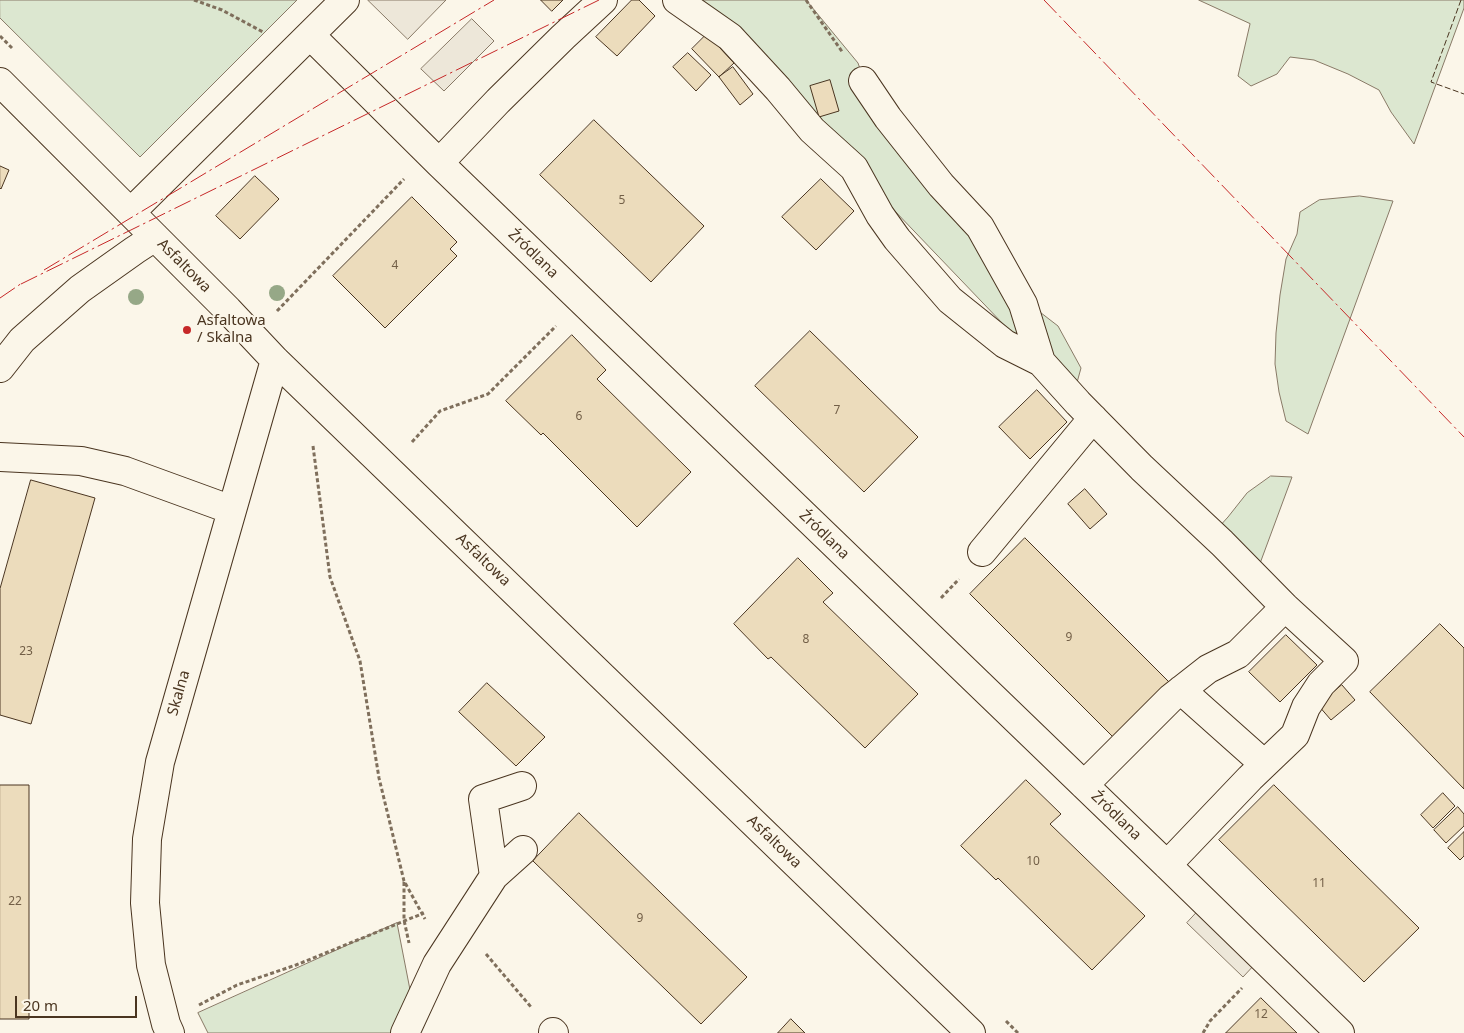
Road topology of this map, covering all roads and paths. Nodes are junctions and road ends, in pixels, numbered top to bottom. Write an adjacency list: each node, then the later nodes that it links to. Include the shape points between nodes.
1 (194, 0): 6 (path)
2 (345, 0): 6 (street)
3 (603, 0): 9 (street)
4 (677, 0): 15 (street, via 730,37 812,130 854,168 897,239 950,300 1005,344)
5 (806, 0): 7 (path)
6 (303, 42): 9 (street, Źródlana); 10 (street)
7 (863, 81): 15 (street, via 941,186 980,228 1023,304)
8 (0, 82): 10 (street, Asfaltowa)
9 (434, 158): 12 (street, Źródlana); 13 (path)
10 (131, 212): 11 (street, Asfaltowa)
11 (155, 237): 14 (street, Asfaltowa); 16 (street, via 80,289 22,340)
12 (581, 300): 19 (path, via 488,394 440,411); 24 (street, Źródlana)
13 (278, 310)
14 (276, 360): 21 (street, Skalna); 39 (street, Asfaltowa)
15 (1041, 362): 17 (street)
16 (0, 368)
17 (1093, 418): 22 (street); 23 (street)
18 (312, 441): 32 (path, via 330,577 360,661 379,778)
19 (413, 442)
20 (0, 457): 21 (street, via 81,460 125,471)
21 (232, 510): 37 (street, Skalna, via 160,762 147,839 145,904 152,965)
22 (982, 552): 24 (path, via 952,588)
23 (1285, 607): 25 (street, via 1238,654 1208,669); 30 (street, via 1344,661 1316,691 1295,734)
24 (916, 623): 27 (street, Źródlana)
25 (1181, 690): 26 (street); 27 (street)
26 (1254, 755)
27 (1084, 785): 30 (street, Źródlana)
28 (522, 786): 31 (street, via 483,799)
29 (522, 850): 31 (street)
30 (1167, 865): 34 (street, Źródlana)
31 (494, 876): 33 (street)
32 (404, 881)
33 (462, 926): 35 (path, via 448,904 237,985); 36 (path); 38 (street, via 437,964)
34 (1267, 962): 40 (path, via 1210,1021); 41 (street, Źródlana)
35 (196, 1006)
36 (554, 1032)
37 (170, 1033)
38 (406, 1033)
39 (972, 1033)
40 (1203, 1033)
41 (1340, 1033)

